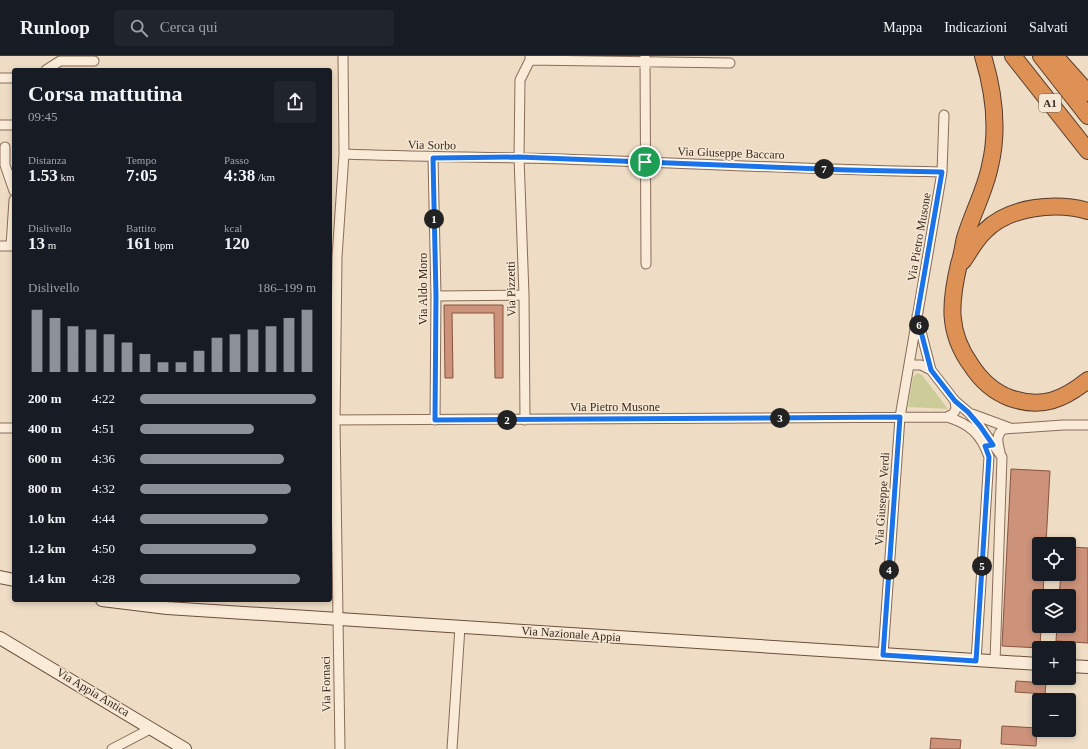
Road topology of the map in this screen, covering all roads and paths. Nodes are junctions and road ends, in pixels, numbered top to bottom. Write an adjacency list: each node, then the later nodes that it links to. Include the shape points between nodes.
1 (343, 56): 22 (street, Via Fornaci)
2 (716, 56): 10 (street)
3 (983, 56): 32 (highway, via 990,78 995,110 994,140 990,166 965,238)
4 (1013, 56): 21 (highway, A1)
5 (1041, 56): 17 (highway, A1)
6 (1055, 56): 15 (highway)
7 (530, 58): 8 (street); 23 (street, Via Pizzetti, via 520,80)
8 (645, 59): 10 (street); 25 (street)
9 (94, 62): 12 (street, via 60,61)
10 (706, 63): 11 (street)
11 (730, 63)
12 (49, 68)
13 (0, 78): 14 (street)
14 (12, 78)
15 (1088, 93)
16 (944, 115): 26 (street, Via Pietro Musone)
17 (1088, 116)
18 (0, 125): 19 (street)
19 (12, 125)
20 (5, 147): 27 (street, via 5,165)
21 (1088, 151)
22 (344, 154): 24 (street, Via Sorbo); 45 (street, Via Fornaci, via 337,257)
23 (519, 157): 24 (street, Via Sorbo); 25 (street, Via Giuseppe Baccaro); 33 (street, Via Pizzetti)
24 (433, 158): 34 (street, Via Aldo Moro)
25 (645, 162): 26 (street, Via Giuseppe Baccaro); 31 (street)
26 (942, 172): 35 (street, Via Pietro Musone)
27 (12, 185)
28 (1088, 211): 32 (highway, via 1057,206 1019,211 985,230)
29 (0, 246): 30 (street)
30 (12, 246)
31 (646, 264)
32 (959, 265): 38 (highway, via 951,306 954,331 966,359 986,383 1006,396 1032,403 1057,400)
33 (524, 295): 34 (street); 44 (street, Via Pizzetti)
34 (436, 296): 43 (street, Via Aldo Moro)
35 (917, 316): 36 (street, Via Pietro Musone); 37 (street, Via Pietro Musone)
36 (909, 365): 37 (street); 41 (street, Via Pietro Musone)
37 (931, 370): 39 (street, Via Pietro Musone)
38 (1088, 380)
39 (955, 401): 40 (street, Via Pietro Musone); 42 (street, via 956,409)
40 (968, 412): 49 (street); 50 (street)
41 (900, 417): 42 (street, Via Pietro Musone); 44 (street, Via Pietro Musone); 58 (street, Via Giuseppe Verdi)
42 (947, 417): 50 (street, via 960,421)
43 (435, 420): 44 (street, Via Pietro Musone); 45 (street, Via Pietro Musone)
44 (525, 420)
45 (333, 421): 55 (street, Via Fornaci)
46 (1088, 425): 49 (street)
47 (0, 428): 48 (street)
48 (12, 428)
49 (1010, 428): 50 (street, via 1000,432)
50 (992, 443): 59 (street); 60 (street, via 1002,457)
51 (0, 577): 52 (main road)
52 (12, 580)
53 (135, 602): 54 (main road, Via Nazionale Appia)
54 (152, 603): 55 (main road, Via Nazionale Appia)
55 (337, 618): 56 (main road, Via Nazionale Appia); 67 (street, Via Fornaci)
56 (460, 627): 58 (main road, Via Nazionale Appia); 68 (street)
57 (0, 638): 64 (main road, Via Appia Antica)
58 (883, 655): 59 (main road, Via Nazionale Appia)
59 (976, 661): 60 (main road, Via Nazionale Appia)
60 (995, 662): 61 (main road, Via Nazionale Appia)
61 (1032, 664)
62 (1076, 666): 63 (main road)
63 (1088, 667)
64 (152, 728): 65 (main road, Via Appia Antica); 66 (street)
65 (182, 748)
66 (112, 749)
67 (340, 749)
68 (452, 749)

